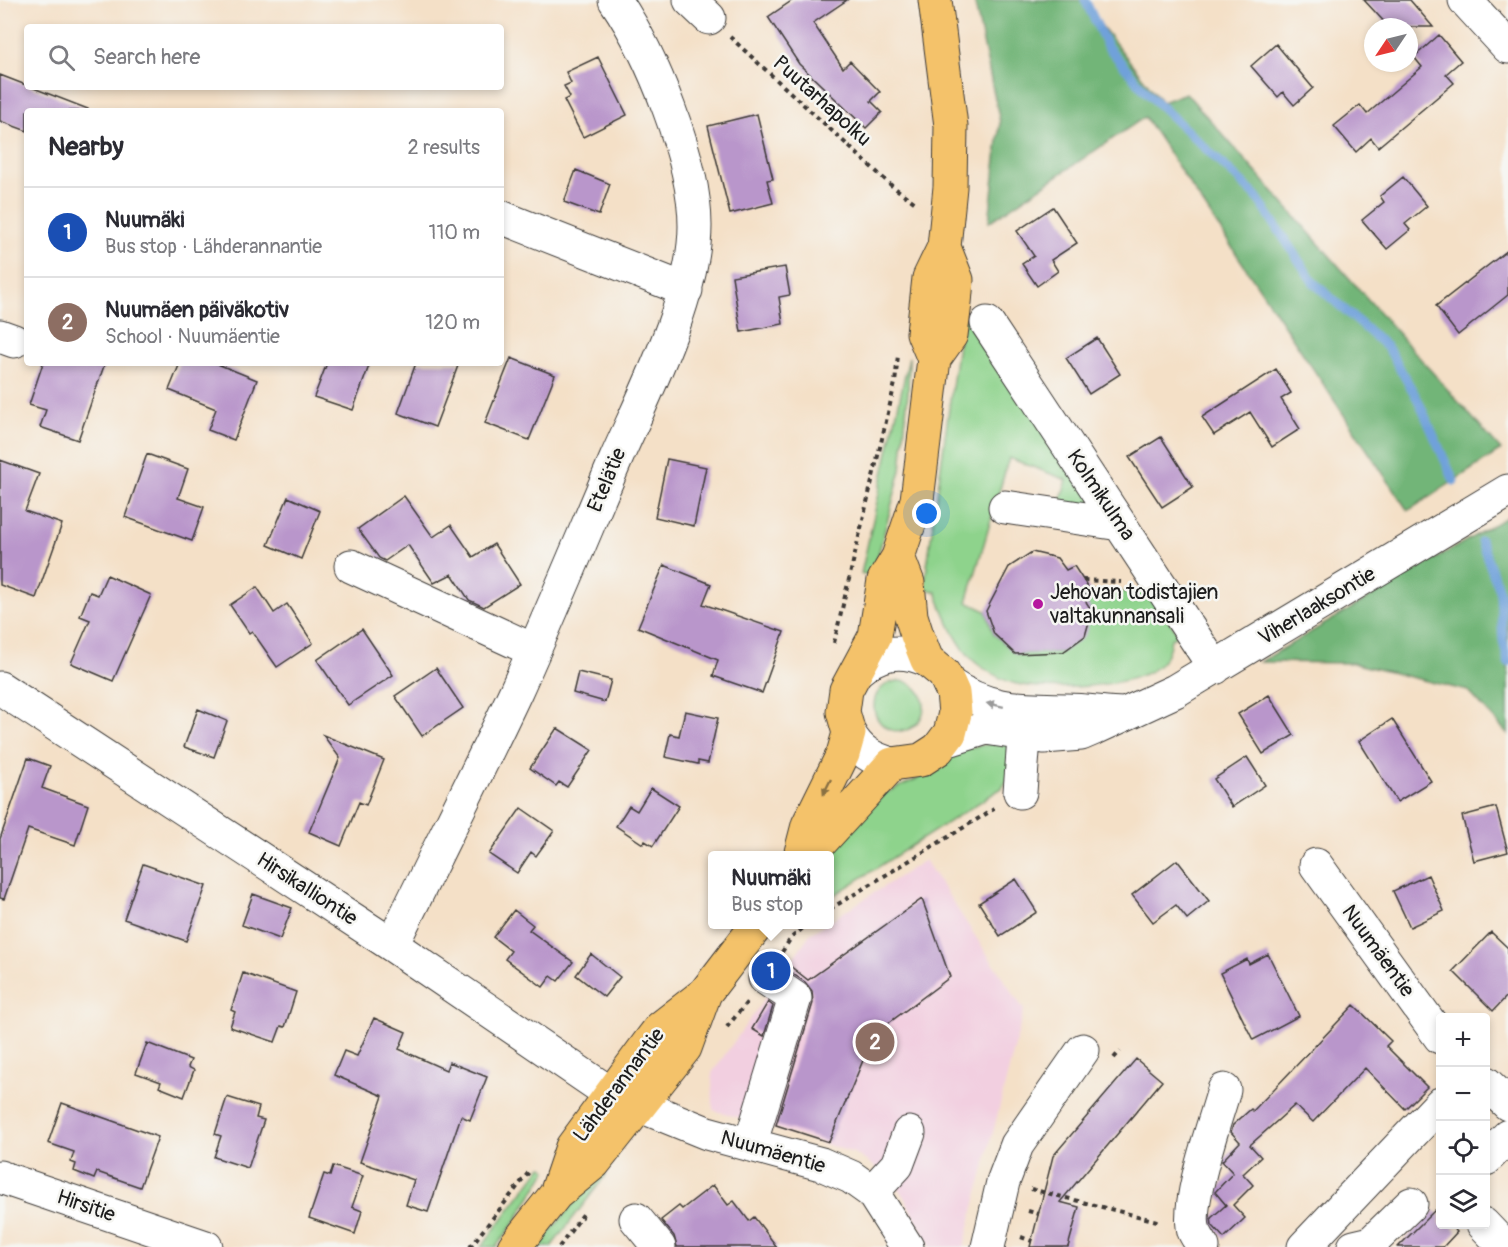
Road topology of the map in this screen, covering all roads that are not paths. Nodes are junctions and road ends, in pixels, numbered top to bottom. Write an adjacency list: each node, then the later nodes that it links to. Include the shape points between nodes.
1 (615, 0): 6 (street, Etelätie, via 660,88 685,158 695,225)
2 (935, 0): 11 (main road, via 951,126 945,248 957,280 951,335 934,358 917,500)
3 (1465, 0): 4 (street)
4 (1508, 47)
5 (504, 218): 6 (street)
6 (686, 290): 13 (street, Etelätie)
7 (987, 323): 10 (street, Kolmikulma)
8 (1508, 491): 15 (street, Viherlaaksontie)
9 (1005, 507): 10 (street)
10 (1120, 524): 15 (street, Kolmikulma)
11 (898, 557): 14 (main road, via 908,583 911,616); 16 (main road, via 884,580 875,636)
12 (351, 566): 13 (street)
13 (533, 650): 28 (street, Etelätie)
14 (927, 660): 16 (street, via 906,653 884,654); 17 (main road, via 944,674)
15 (1215, 668): 19 (street, Viherlaaksontie, via 1081,734 1044,737)
16 (857, 671): 20 (main road, via 843,701)
17 (949, 684): 19 (street, Viherlaaksontie, one-way to 17); 21 (main road, via 955,713)
18 (0, 688): 28 (street, Hirsikalliontie)
19 (1025, 722): 21 (street, Viherlaaksontie, via 969,731); 23 (street)
20 (849, 733): 22 (street, via 854,743 871,757); 24 (main road, one-way to 24, via 843,754 808,825)
21 (945, 741): 22 (main road, via 921,760)
22 (892, 764): 25 (main road)
23 (1020, 792)
24 (801, 851)
25 (812, 851)
26 (1316, 865): 30 (street, Nuumäentie)
27 (754, 929): 34 (main road, Lähderannantie, via 705,993 660,1028)
28 (392, 945): 34 (street, Hirsikalliontie)
29 (765, 978): 39 (street, via 795,998)
30 (1436, 1031)
31 (1083, 1050): 51 (street, via 1017,1145 1003,1182)
32 (1490, 1088): 35 (street)
33 (1224, 1089): 46 (street, via 1198,1180 1193,1213)
34 (626, 1100): 39 (street, Nuumäentie, via 707,1133); 48 (main road, Lähderannantie, via 572,1147 556,1194)
35 (1508, 1104)
36 (1436, 1108): 52 (street)
37 (909, 1133): 42 (street, via 897,1165)
38 (1508, 1136): 40 (street)
39 (750, 1145): 42 (street, Nuumäentie, via 821,1164 851,1177)
40 (1490, 1154)
41 (0, 1178): 47 (street, Hirsitie)
42 (872, 1192): 50 (street, Nuumäentie)
43 (1411, 1204): 53 (street, via 1371,1243)
44 (636, 1219): 49 (street)
45 (1487, 1229): 54 (street)
46 (1198, 1238)
47 (206, 1247)
48 (514, 1247)
49 (659, 1247)
50 (907, 1247)
51 (988, 1247)
52 (1304, 1247)
53 (1354, 1247)
54 (1505, 1247)

